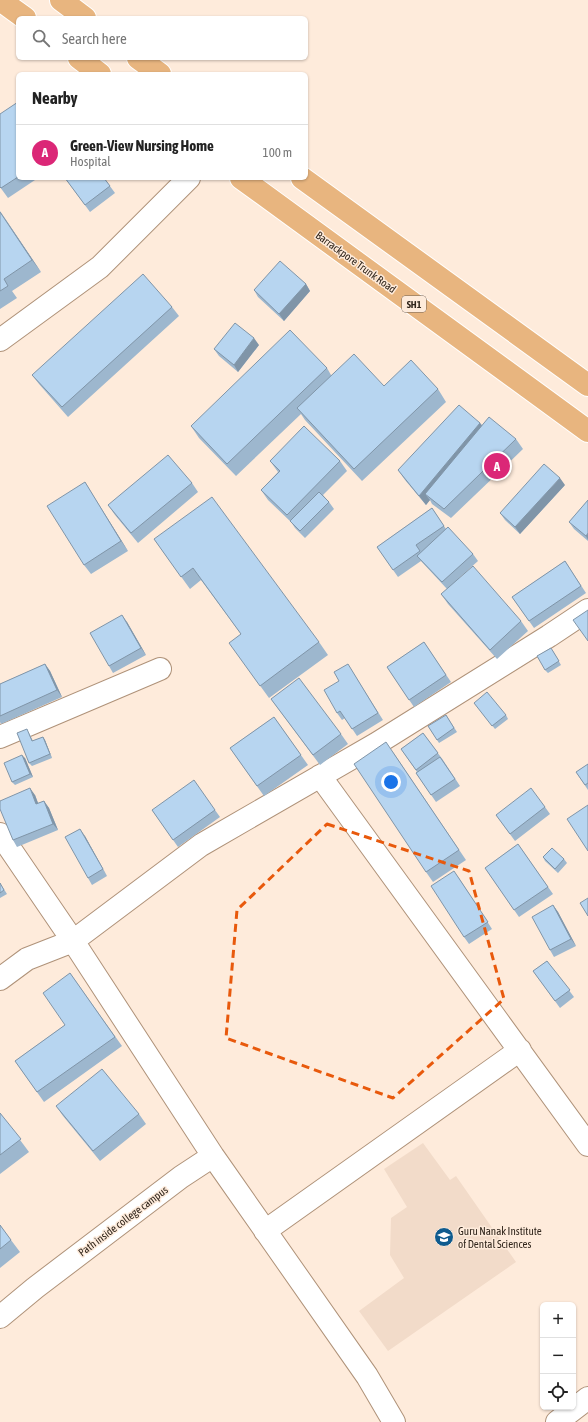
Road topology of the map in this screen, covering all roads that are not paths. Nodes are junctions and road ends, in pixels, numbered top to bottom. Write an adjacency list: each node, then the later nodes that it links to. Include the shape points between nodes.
1 (0, 0): 3 (main road)
2 (61, 0): 4 (main road)
3 (22, 16)
4 (82, 16)
5 (81, 60): 7 (main road)
6 (141, 60): 8 (main road)
7 (97, 72)
8 (157, 72)
9 (187, 180): 12 (street, via 100,267)
10 (244, 180): 14 (main road, Barrackpore Trunk Road / SH1)
11 (305, 180): 13 (main road)
12 (0, 340)
13 (588, 385)
14 (588, 431)
15 (588, 610): 18 (street, via 382,740)
16 (160, 669): 17 (street)
17 (0, 737)
18 (320, 776): 20 (street, via 201,845); 22 (street)
19 (0, 834): 20 (street)
20 (73, 940): 21 (street, via 27,959); 24 (street)
21 (0, 979)
22 (520, 1050): 23 (street); 25 (street)
23 (588, 1144)
24 (213, 1156): 25 (street); 26 (street, Path inside college campus, via 162,1191)
25 (265, 1231): 28 (street, via 367,1376)
26 (0, 1317)
27 (588, 1398): 29 (street)
28 (394, 1422)
29 (557, 1422)

